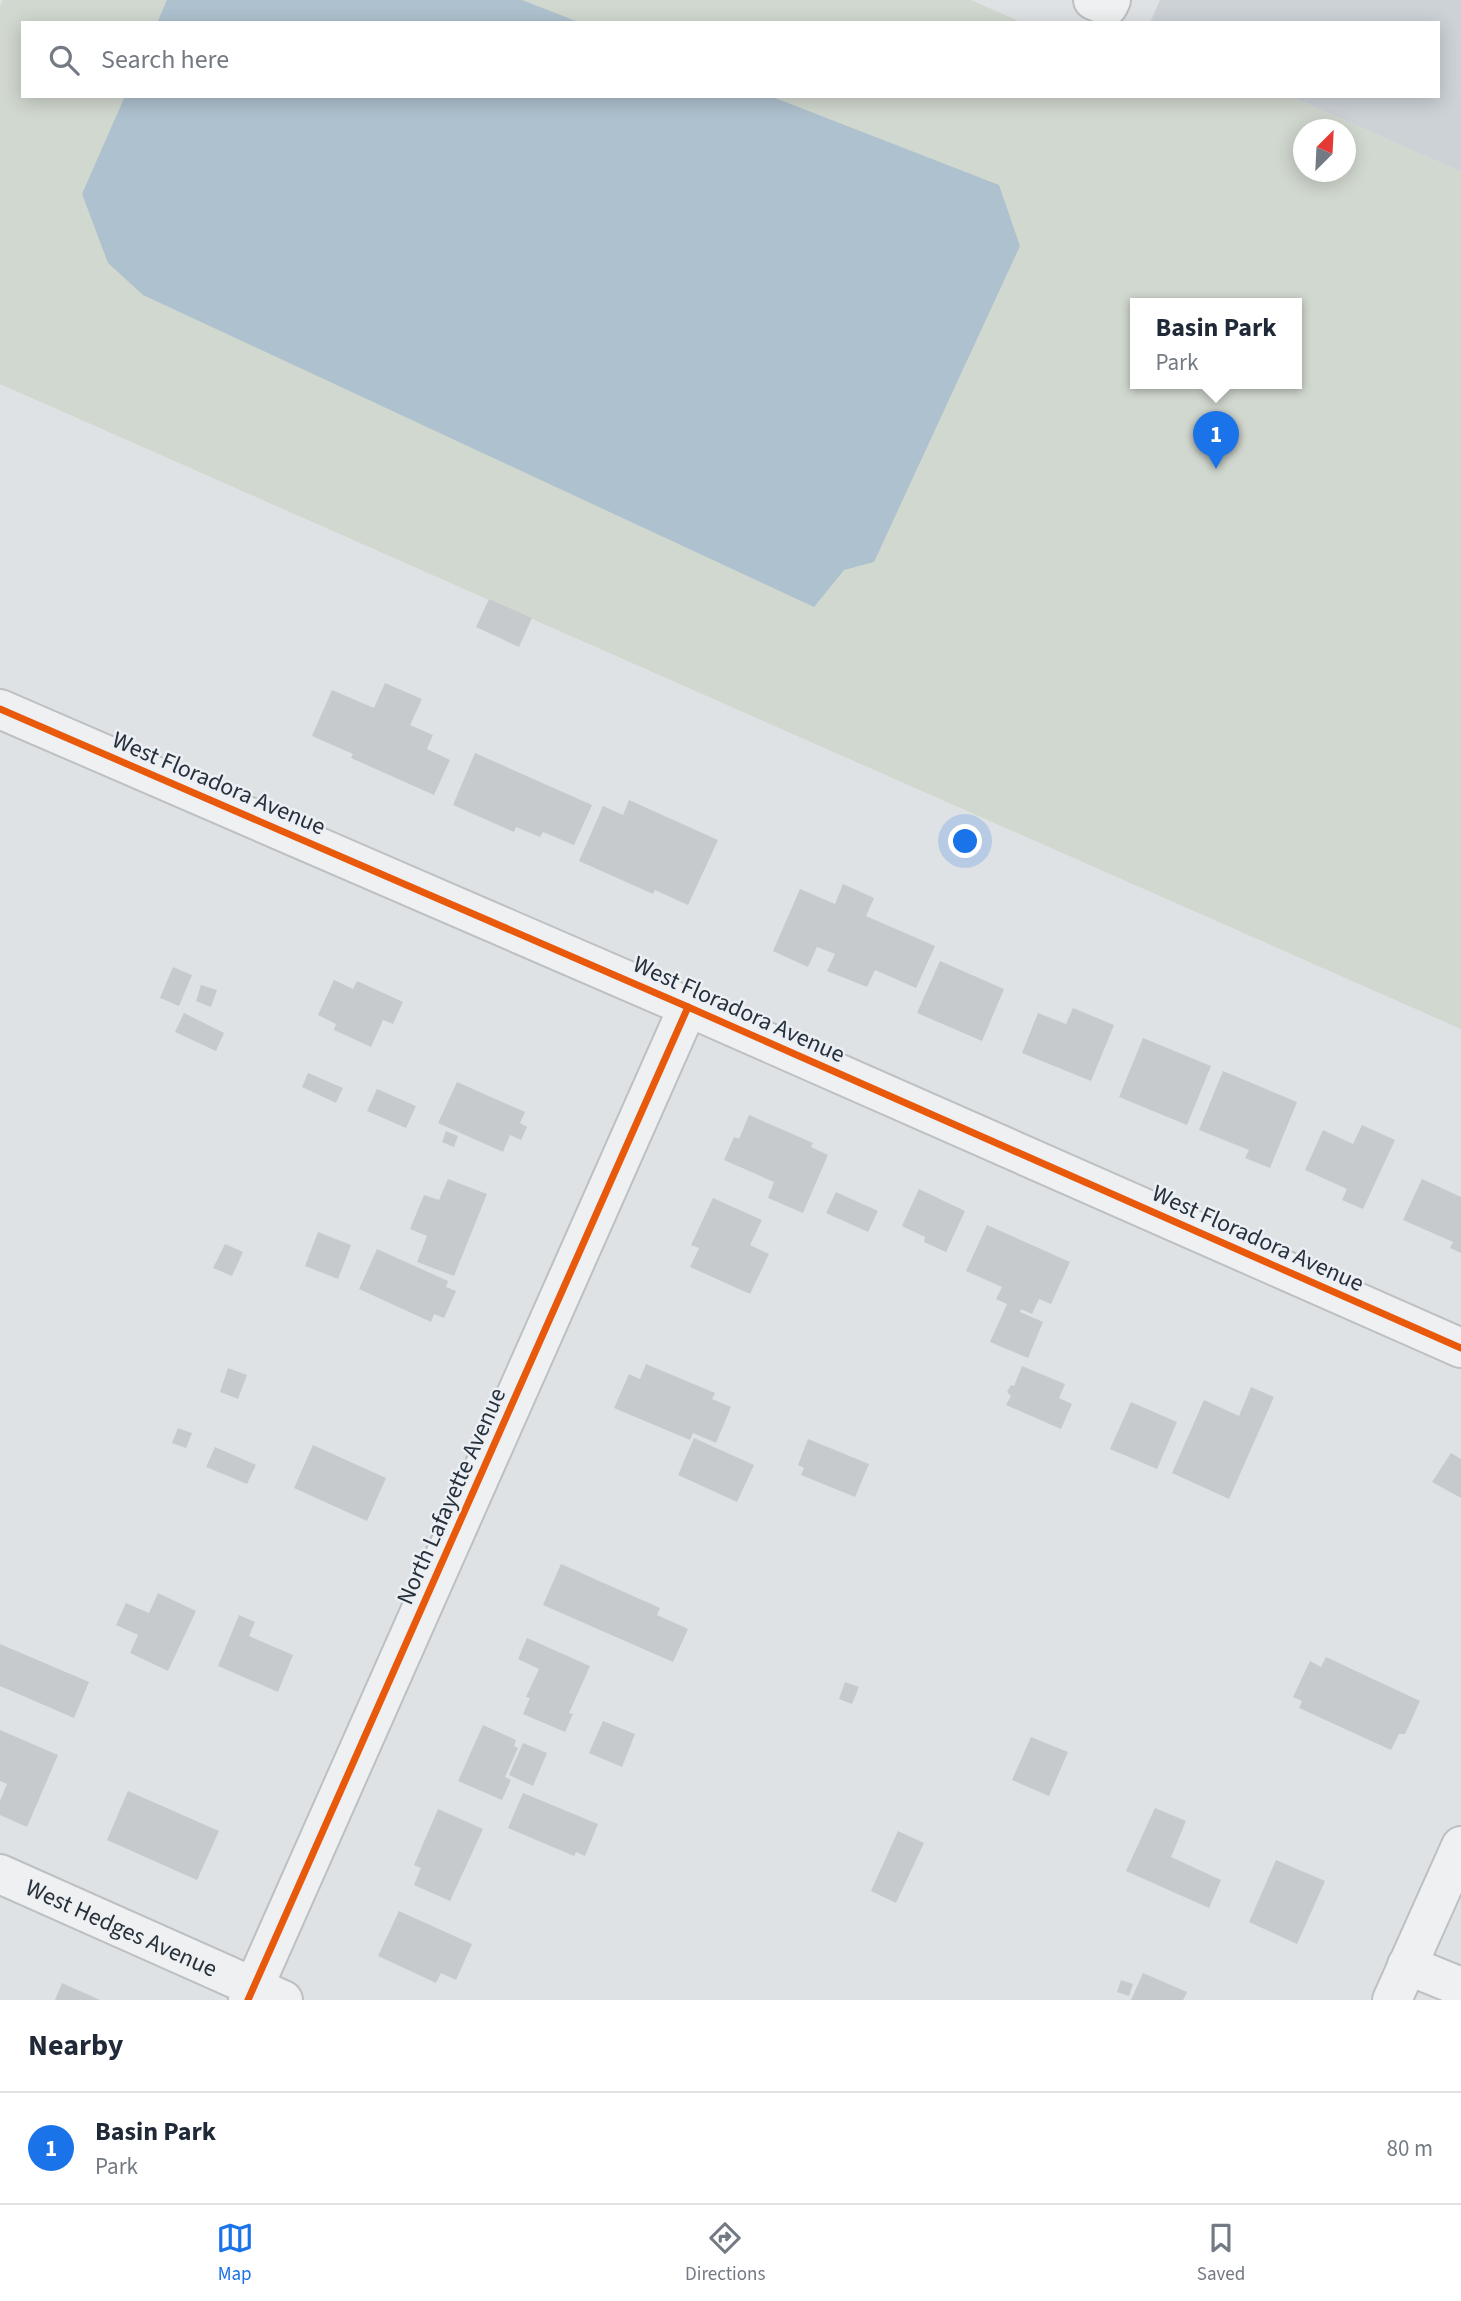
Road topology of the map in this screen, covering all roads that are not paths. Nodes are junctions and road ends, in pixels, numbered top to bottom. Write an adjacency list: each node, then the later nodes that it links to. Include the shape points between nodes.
1 (0, 709): 2 (street, West Floradora Avenue)
2 (688, 1007): 3 (street, West Floradora Avenue); 8 (street, North Lafayette Avenue)
3 (1461, 1348)
4 (1461, 1846): 6 (street)
5 (0, 1874): 8 (street, West Hedges Avenue)
6 (1407, 1965): 7 (street); 9 (street)
7 (1461, 1987)
8 (262, 1996)
9 (1392, 2000)

